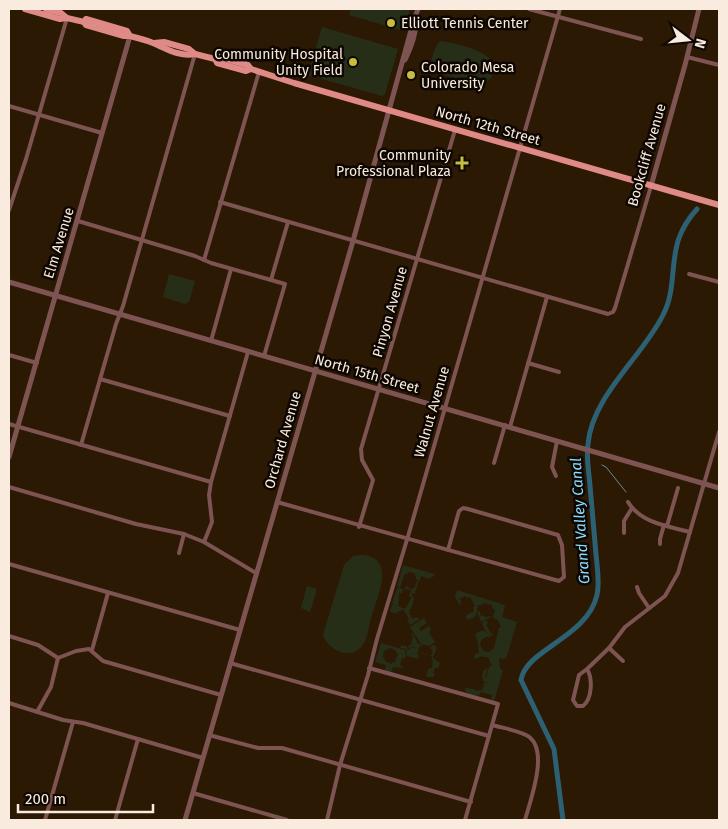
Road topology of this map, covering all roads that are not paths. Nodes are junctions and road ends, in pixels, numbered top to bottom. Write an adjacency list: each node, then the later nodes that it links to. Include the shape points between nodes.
1 (25, 9): 8 (main road, North 12th Street)
2 (46, 9): 8 (main road, North 12th Street)
3 (529, 9): 7 (street)
4 (560, 9): 7 (street, Walnut Avenue)
5 (699, 9): 12 (street, Bookcliff Avenue)
6 (418, 11): 16 (street, Orchard Avenue)
7 (557, 17): 10 (street); 20 (street, Walnut Avenue)
8 (67, 18): 9 (main road, North 12th Street); 17 (street)
9 (130, 36): 11 (main road, North 12th Street, via 154,43 164,42); 19 (street, Elm Avenue)
10 (640, 39)
11 (195, 54): 14 (main road, North 12th Street, via 214,59 222,65); 27 (street)
12 (688, 57): 13 (street); 21 (street, Bookcliff Avenue)
13 (719, 65)
14 (259, 72): 16 (main road, North 12th Street); 22 (street)
15 (9, 106): 17 (street)
16 (389, 110): 18 (main road, North 12th Street); 28 (street, Orchard Avenue)
17 (39, 115): 19 (street); 24 (street)
18 (454, 130): 20 (main road, North 12th Street); 29 (street, Pinyon Avenue)
19 (102, 133): 25 (street, Elm Avenue)
20 (519, 148): 21 (main road, North 12th Street); 33 (street, Walnut Avenue)
21 (651, 186): 23 (main road, North 12th Street); 38 (street, Bookcliff Avenue, via 612,312 605,313)
22 (220, 202): 26 (street); 30 (street)
23 (719, 206)
24 (9, 210)
25 (78, 222): 27 (street); 37 (street, Elm Avenue)
26 (288, 222): 28 (street); 34 (street)
27 (142, 240): 30 (street); 39 (street)
28 (353, 241): 29 (street); 46 (street, Orchard Avenue)
29 (417, 259): 33 (street); 49 (street, Pinyon Avenue)
30 (204, 260): 31 (street)
31 (231, 269): 34 (street); 40 (street)
32 (689, 274): 36 (street)
33 (482, 278): 38 (street); 50 (street, Walnut Avenue)
34 (270, 280): 43 (street, via 285,284)
35 (9, 282): 37 (street, North 15th Street)
36 (719, 282)
37 (55, 295): 39 (street, North 15th Street); 44 (street, Elm Avenue)
38 (547, 297): 45 (street)
39 (120, 315): 40 (street, North 15th Street); 48 (street)
40 (211, 341): 41 (street, North 15th Street)
41 (248, 352): 43 (street, North 15th Street); 51 (street)
42 (9, 355): 44 (street)
43 (264, 356): 46 (street, North 15th Street)
44 (37, 363): 53 (street, Elm Avenue)
45 (528, 363): 47 (street); 54 (street)
46 (315, 371): 49 (street, North 15th Street); 66 (street, Orchard Avenue)
47 (559, 372)
48 (100, 379): 51 (street); 57 (street)
49 (379, 389): 50 (street, North 15th Street); 70 (street, Pinyon Avenue, via 360,449 373,480)
50 (445, 408): 54 (street, North 15th Street); 74 (street, Walnut Avenue)
51 (230, 416): 61 (street)
52 (9, 424): 53 (street)
53 (18, 426): 57 (street); 58 (street, Elm Avenue)
54 (507, 426): 56 (street, North 15th Street); 59 (street)
55 (719, 432): 62 (street)
56 (557, 441): 60 (street, via 552,467); 62 (street, North 15th Street)
57 (81, 445): 61 (street)
58 (9, 456)
59 (494, 463)
60 (556, 476)
61 (211, 482): 75 (street, via 212,522)
62 (704, 484): 65 (street, North 15th Street); 71 (street)
63 (9, 487): 73 (street, via 136,524)
64 (678, 488): 69 (street)
65 (719, 488)
66 (277, 502): 70 (street); 80 (street, Orchard Avenue)
67 (628, 502): 68 (street)
68 (632, 508): 69 (street, via 646,519); 72 (street, via 624,521)
69 (666, 526): 71 (street); 76 (street)
70 (359, 527): 74 (street)
71 (690, 532): 83 (street, via 678,573 669,590 662,600)
72 (624, 533)
73 (184, 534): 75 (street); 78 (street)
74 (407, 539): 77 (street); 91 (street, Walnut Avenue)
75 (204, 542): 80 (street)
76 (660, 544)
77 (448, 550): 77 (street, via 463,508 558,535 565,572 559,582)
78 (179, 553)
79 (9, 564): 82 (street)
80 (256, 573): 84 (street, Orchard Avenue)
81 (637, 587): 83 (street)
82 (108, 593): 84 (street); 87 (street)
83 (649, 608): 86 (street, via 625,627)
84 (240, 630): 90 (street, Orchard Avenue)
85 (9, 636): 88 (street, via 38,644)
86 (609, 648): 89 (street); 92 (street)
87 (92, 650): 88 (street, via 76,651); 93 (street, via 104,660)
88 (58, 658): 96 (street, via 52,687)
89 (623, 661)
90 (230, 663): 93 (street, Orchard Avenue); 94 (street)
91 (369, 668): 94 (street, Walnut Avenue); 98 (street, via 498,704)
92 (588, 669): 92 (street, via 577,678 573,700 580,707 587,702 591,683)
93 (221, 695): 99 (street, Orchard Avenue)
94 (361, 700): 100 (street); 103 (street, Walnut Avenue)
95 (9, 703): 96 (street)
96 (37, 712): 97 (street)
97 (73, 722): 101 (street); 106 (street)
98 (492, 725): 100 (street); 112 (street, via 528,735 535,744 538,768)
99 (210, 735): 102 (street, Orchard Avenue); 103 (street, via 258,748 282,748)
100 (489, 736): 105 (street)
101 (138, 739): 102 (street); 107 (street)
102 (203, 758): 104 (street, Orchard Avenue)
103 (340, 765): 105 (street); 110 (street, Walnut Avenue)
104 (193, 793): 108 (street, Orchard Avenue); 109 (street)
105 (471, 802): 111 (street)
106 (45, 820)
107 (114, 820)
108 (185, 820)
109 (287, 820)
110 (327, 820)
111 (465, 820)
112 (525, 820)

